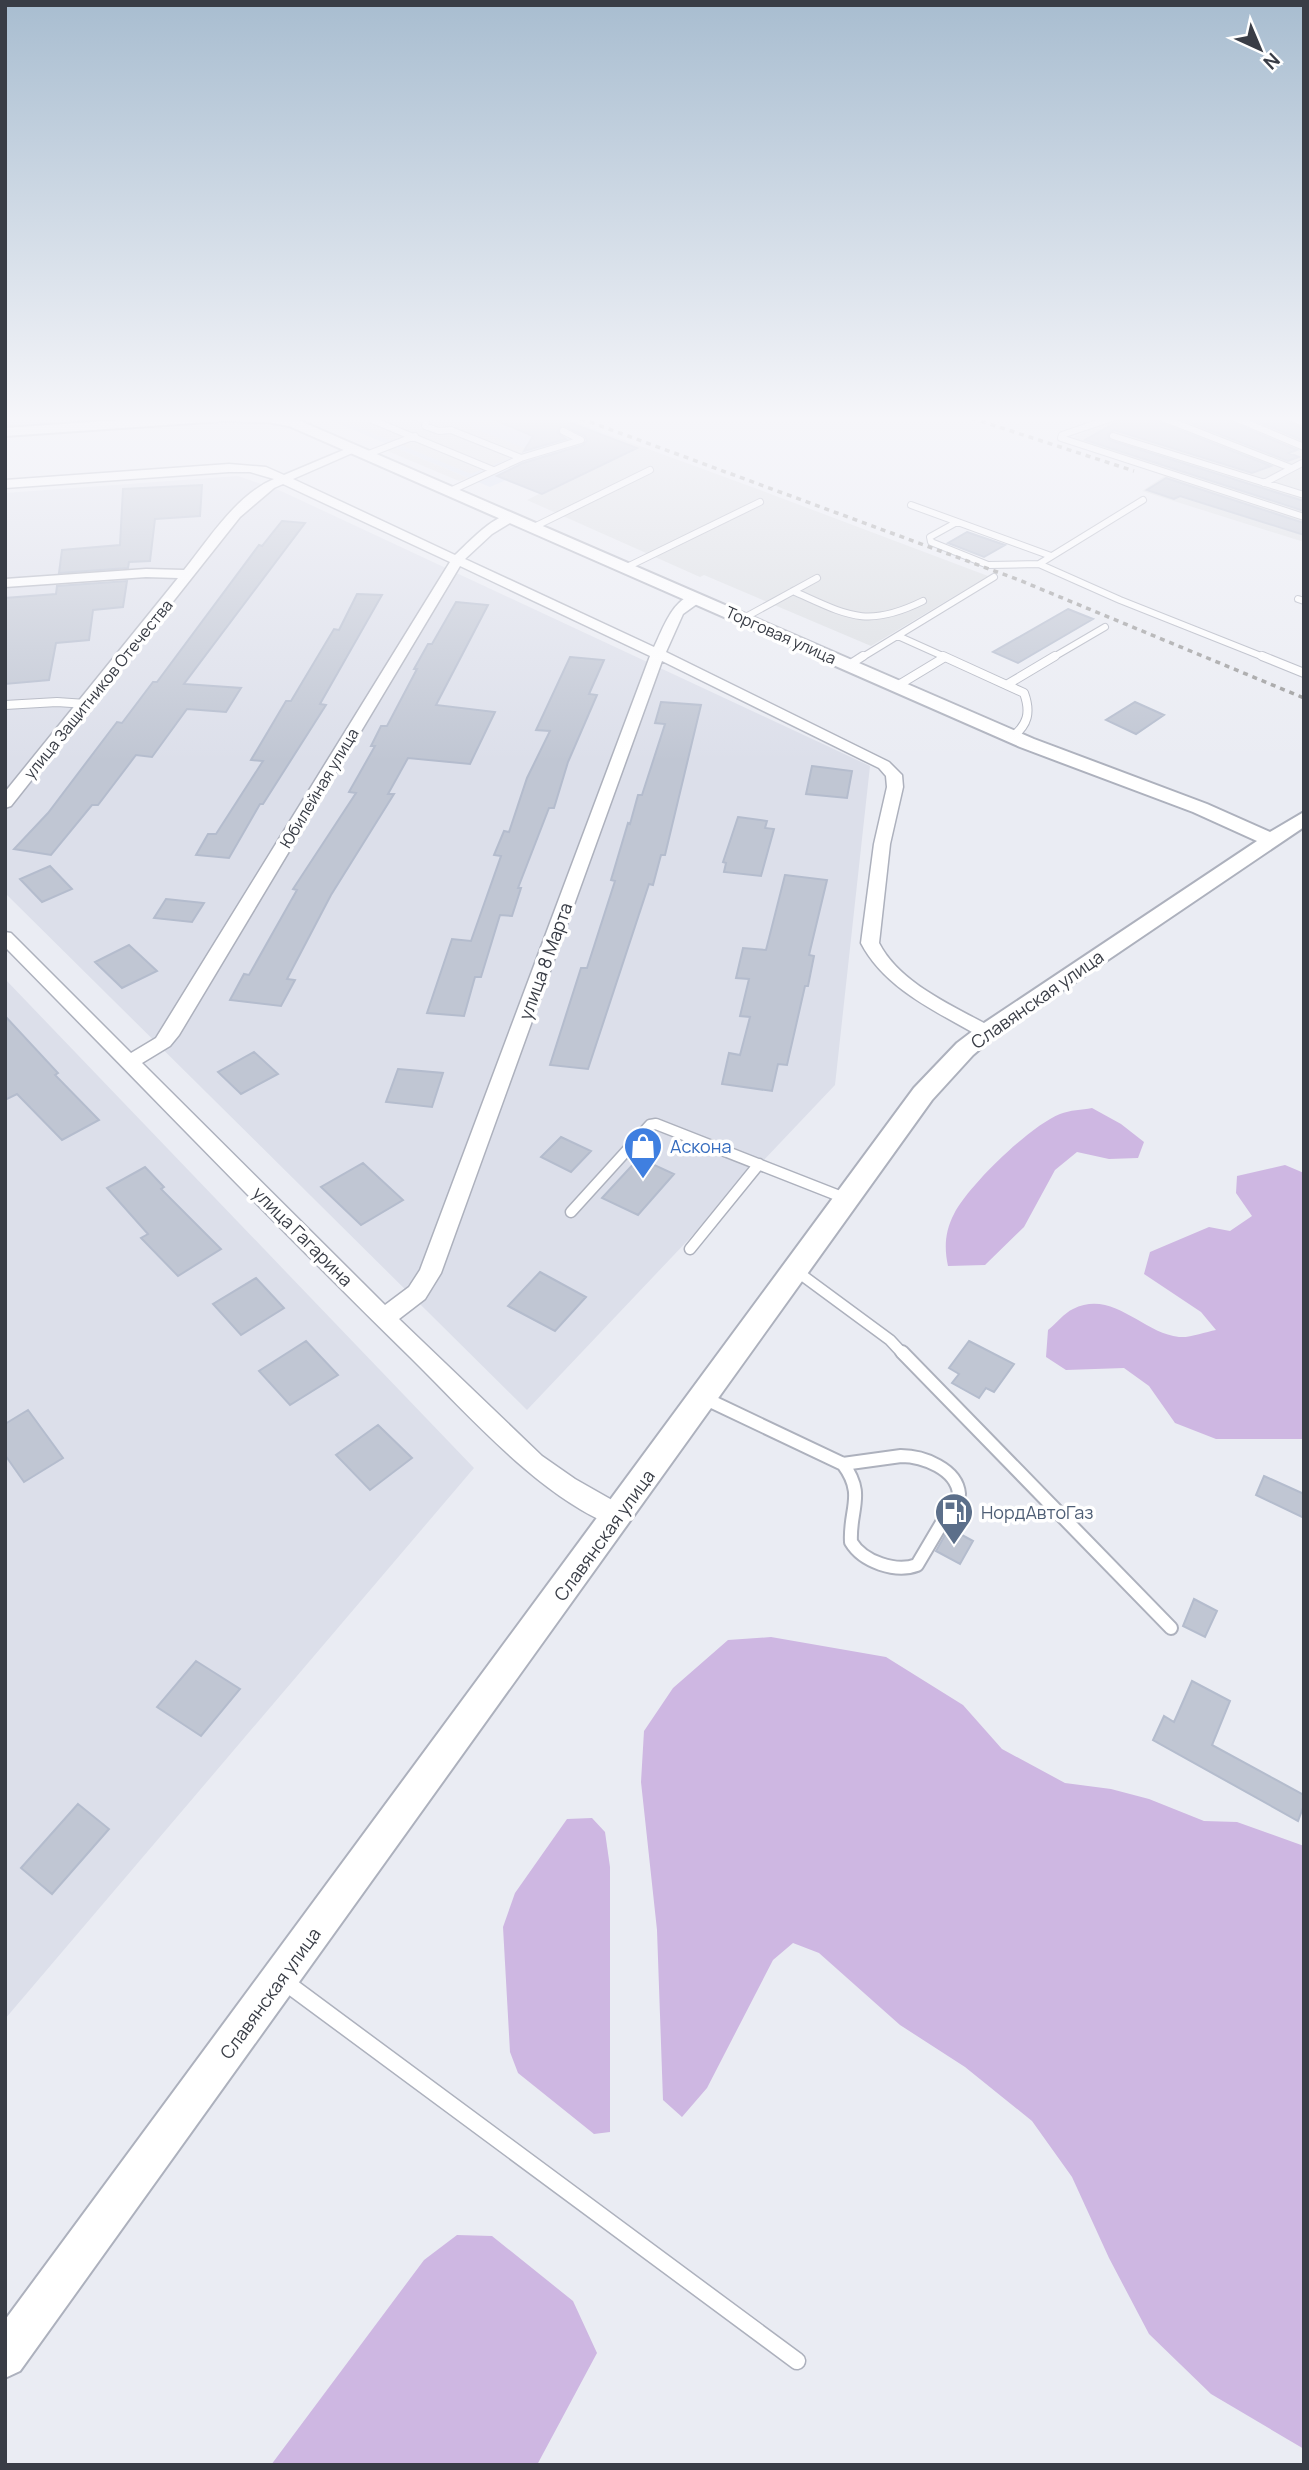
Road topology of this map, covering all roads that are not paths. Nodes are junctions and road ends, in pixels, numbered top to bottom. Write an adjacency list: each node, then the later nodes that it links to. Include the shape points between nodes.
1 (224, 530): 13 (street, улица Защитников Отечества)
2 (396, 530): 10 (street)
3 (489, 530): 10 (street, Юбилейная улица)
4 (542, 530): 12 (street, Торговая улица)
5 (702, 530): 12 (lane)
6 (942, 530): 11 (lane, via 930,537 931,542 988,565)
7 (980, 530): 9 (lane)
8 (1093, 530): 9 (lane)
9 (1051, 556): 11 (lane)
10 (458, 559): 23 (street); 37 (street, Юбилейная улица, via 172,1031 163,1042)
11 (1039, 564): 26 (lane)
12 (626, 567): 18 (street, Торговая улица)
13 (190, 574): 16 (street); 29 (street, улица Защитников Отечества)
14 (994, 577): 22 (lane)
15 (817, 578): 17 (lane)
16 (5, 583)
17 (793, 591): 19 (lane, via 863,618 890,617); 20 (lane)
18 (696, 598): 20 (street, Торговая улица); 23 (street, улица 8 Марта, via 677,612)
19 (923, 601)
20 (744, 618): 25 (street, Торговая улица)
21 (1105, 627): 27 (lane)
22 (898, 636): 24 (lane); 25 (lane)
23 (658, 654): 36 (street, via 884,765 894,775 870,943 875,957 899,978); 43 (street, улица 8 Марта, via 430,1273 417,1293)
24 (945, 657): 27 (lane); 28 (lane)
25 (849, 665): 28 (street, Торговая улица)
26 (1304, 673)
27 (1008, 684): 31 (lane, via 1024,693 1029,720)
28 (897, 686): 31 (street, Торговая улица)
29 (86, 704): 30 (lane); 32 (street, улица Защитников Отечества)
30 (5, 705)
31 (1012, 737): 34 (street, Торговая улица)
32 (5, 803)
33 (1304, 818): 34 (street, Славянская улица)
34 (1272, 840): 36 (street, Славянская улица)
35 (5, 937): 37 (street, улица Гагарина)
36 (986, 1032): 39 (street, Славянская улица, via 923,1094)
37 (130, 1062): 43 (street, улица Гагарина)
38 (759, 1164): 39 (lane); 40 (lane, via 664,1126 650,1125); 41 (lane)
39 (847, 1199): 42 (street, Славянская улица)
40 (571, 1212)
41 (690, 1248)
42 (795, 1270): 44 (street, Славянская улица); 47 (lane, via 890,1340)
43 (384, 1318): 46 (street, улица Гагарина, via 534,1463)
44 (704, 1398): 45 (lane); 46 (street, Славянская улица)
45 (843, 1464): 45 (lane, via 852,1473 859,1494 850,1536 853,1548 894,1568 906,1570 917,1565 960,1494 958,1483 949,1473 916,1457)
46 (617, 1516): 48 (street, Славянская улица)
47 (1171, 1628)
48 (280, 1978): 49 (street, Славянская улица); 50 (lane)
49 (5, 2356)
50 (797, 2361)

